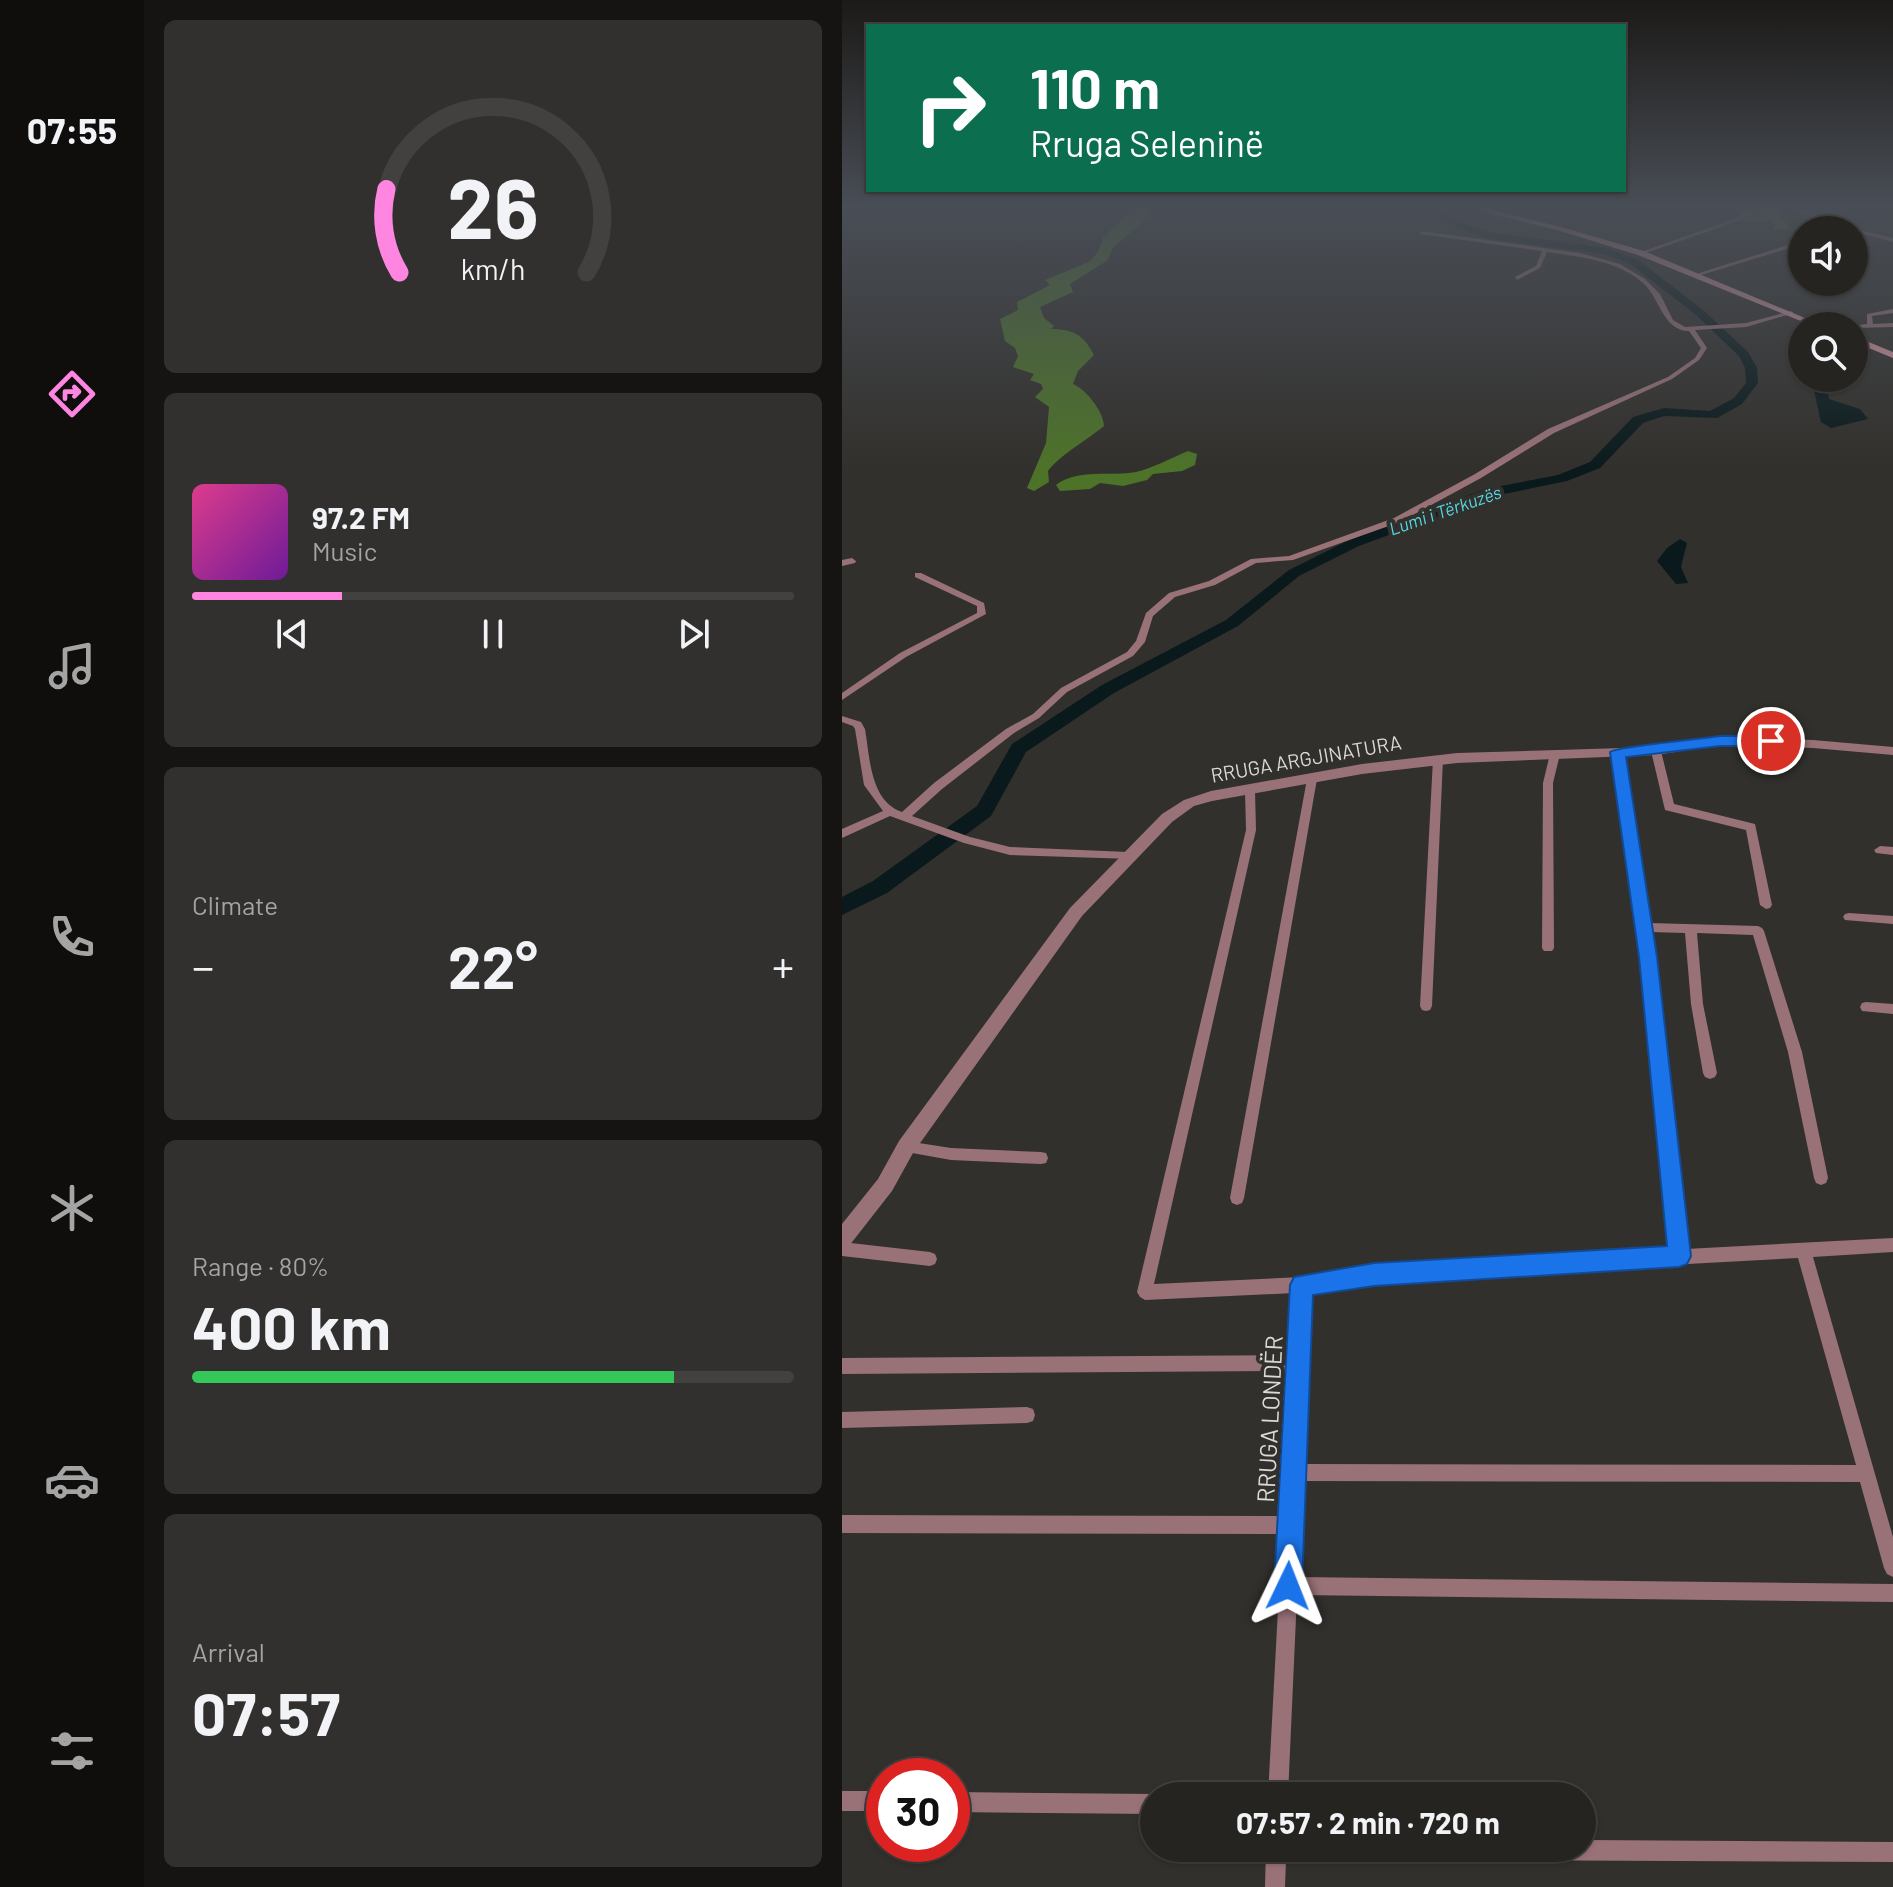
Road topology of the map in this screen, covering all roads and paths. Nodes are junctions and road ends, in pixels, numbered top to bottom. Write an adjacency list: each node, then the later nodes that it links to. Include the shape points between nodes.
1 (1657, 294): 8 (street, via 1670,321)
2 (1744, 294): 4 (main road)
3 (1893, 311): 7 (street, via 1869,315)
4 (1788, 312)
5 (1788, 314): 8 (street)
6 (1893, 325): 7 (street)
7 (1870, 326)
8 (1692, 330): 22 (street, via 1704,348 1685,369 1534,440 1406,516 1298,556 1254,561 1165,600 1149,615 1130,654 1064,690)
9 (1868, 345): 10 (main road)
10 (1893, 355)
11 (918, 575): 12 (street, via 981,605 982,614 903,655)
12 (842, 697)
13 (842, 719): 21 (street, via 860,729 869,785)
14 (1656, 751): 15 (street, RRUGA ARGJINATURA, via 1740,741); 16 (street, RRUGA ARGJINATURA); 25 (street, via 1669,807 1751,827)
15 (1893, 751)
16 (1618, 752): 17 (street, RRUGA ARGJINATURA); 28 (street)
17 (1555, 754): 18 (street, RRUGA ARGJINATURA); 30 (street, via 1548,783)
18 (1438, 759): 19 (street, RRUGA ARGJINATURA); 31 (street)
19 (1312, 779): 20 (street, RRUGA ARGJINATURA); 38 (street)
20 (1250, 791): 24 (street, RRUGA ARGJINATURA, via 1189,803); 45 (street, via 1251,830 1145,1292)
21 (890, 812): 22 (street); 23 (street)
22 (904, 817): 24 (street, via 1010,851)
23 (842, 834)
24 (1128, 856): 35 (street, RRUGA ARGJINATURA, via 1060,931)
25 (1766, 905)
26 (1849, 917): 27 (street)
27 (1893, 920)
28 (1643, 927): 29 (street); 43 (street)
29 (1691, 928): 34 (street); 37 (street, via 1758,931 1805,1093)
30 (1548, 948)
31 (1426, 1006)
32 (1866, 1007): 33 (street)
33 (1893, 1009)
34 (1710, 1073)
35 (906, 1147): 36 (street); 39 (street, RRUGA ARGJINATURA, via 885,1185)
36 (1041, 1158)
37 (1821, 1178)
38 (1237, 1198)
39 (842, 1239)
40 (1893, 1245): 42 (street)
41 (842, 1249): 44 (street)
42 (1803, 1249): 43 (street); 51 (street)
43 (1679, 1256): 45 (street, via 1374,1274)
44 (930, 1259)
45 (1302, 1285): 46 (street, RRUGA LONDËR)
46 (1298, 1363): 47 (street); 50 (street, RRUGA LONDËR)
47 (842, 1366)
48 (1027, 1415): 49 (street)
49 (842, 1420)
50 (1293, 1472): 51 (street); 53 (street, RRUGA LONDËR)
51 (1867, 1474): 54 (street)
52 (842, 1524): 53 (street)
53 (1290, 1525): 55 (street, RRUGA LONDËR)
54 (1893, 1568)
55 (1288, 1586): 56 (street); 57 (street, RRUGA LONDËR)
56 (1893, 1593)
57 (1279, 1782)
58 (842, 1801): 59 (street)
59 (866, 1801)
60 (970, 1802): 61 (street)
61 (1140, 1804)
62 (1596, 1850): 63 (street)
63 (1893, 1852)
64 (1276, 1862): 65 (street)
65 (1275, 1887)

